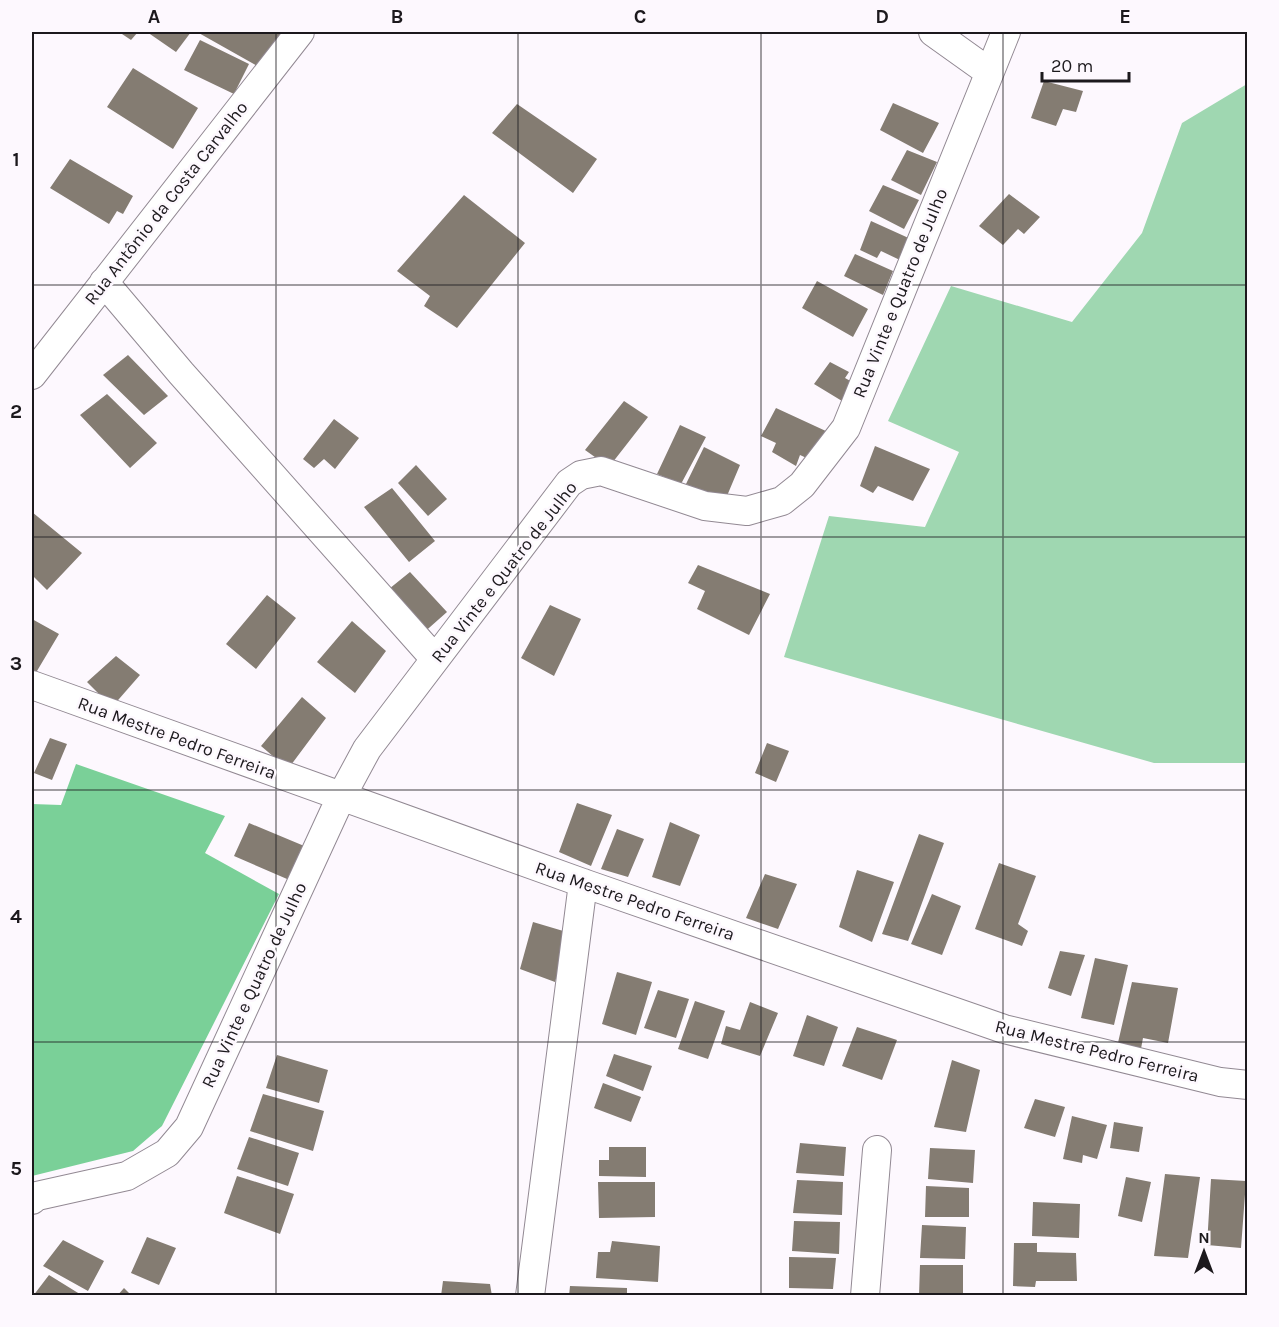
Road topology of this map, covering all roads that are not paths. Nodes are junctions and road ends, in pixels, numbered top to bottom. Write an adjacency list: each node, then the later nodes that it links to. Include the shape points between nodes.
1 (300, 32): 5 (street, Rua Antônio da Costa Carvalho)
2 (933, 32): 4 (street)
3 (1005, 32): 4 (street, Rua Vinte e Quatro de Julho)
4 (989, 72): 7 (street, Rua Vinte e Quatro de Julho, via 846,428 802,485 782,501 747,512 705,506 601,471 581,475 569,483)
5 (104, 282): 6 (street, Rua Antônio da Costa Carvalho); 7 (street)
6 (32, 375)
7 (435, 659): 9 (street, Rua Vinte e Quatro de Julho, via 367,749)
8 (32, 685): 9 (street, Rua Mestre Pedro Ferreira)
9 (341, 797): 10 (street, Rua Mestre Pedro Ferreira); 13 (street, Rua Vinte e Quatro de Julho, via 189,1127 167,1153 127,1176)
10 (583, 884): 11 (street, Rua Mestre Pedro Ferreira, via 1004,1029 1220,1082); 14 (street)
11 (1248, 1085)
12 (877, 1150): 15 (street)
13 (32, 1200)
14 (530, 1296)
15 (865, 1296)

